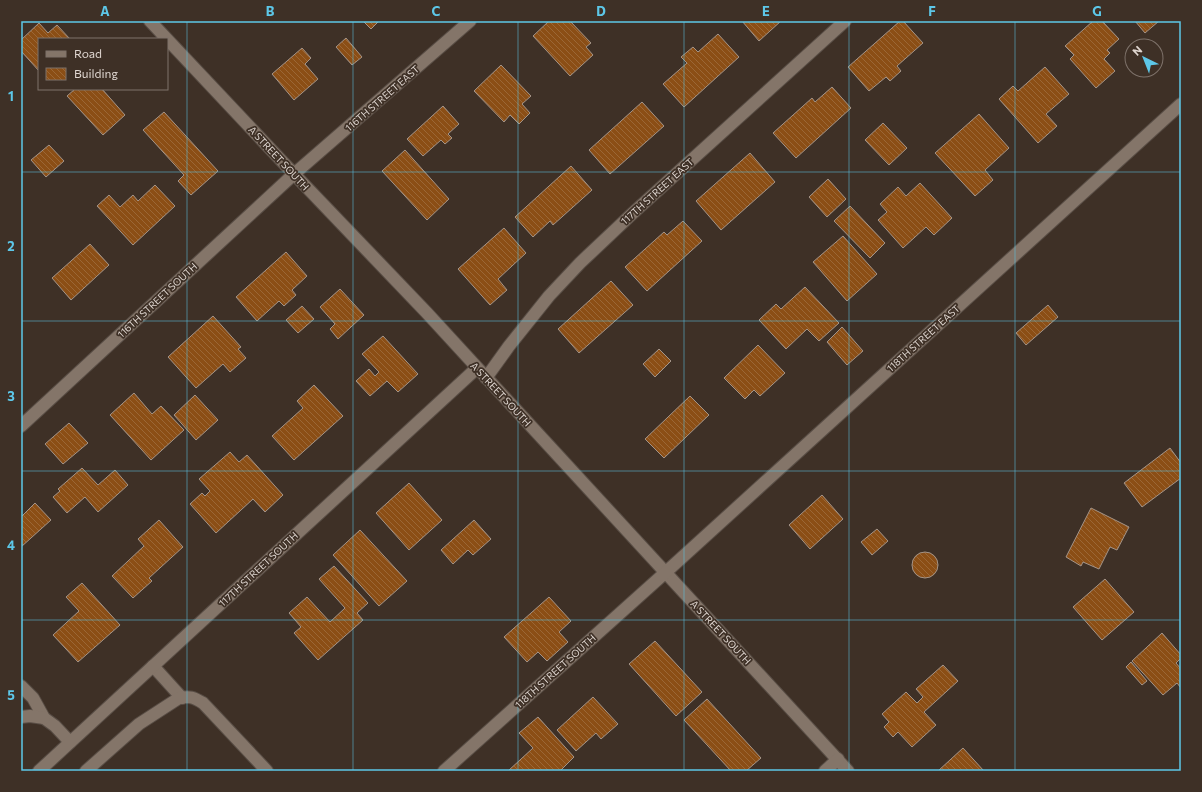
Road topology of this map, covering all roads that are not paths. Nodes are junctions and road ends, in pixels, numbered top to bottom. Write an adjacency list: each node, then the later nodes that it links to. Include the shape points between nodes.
1 (150, 21): 4 (street, A STREET SOUTH)
2 (470, 21): 7 (street, 116TH STREET EAST)
3 (845, 21): 9 (street, 117TH STREET EAST, via 639,206 580,263 549,296)
4 (166, 38)
5 (168, 40): 7 (street, A STREET SOUTH)
6 (1181, 104): 11 (street, 118TH STREET EAST)
7 (294, 174): 8 (street, A STREET SOUTH); 10 (street, 116TH STREET SOUTH)
8 (477, 368): 9 (street, A STREET SOUTH); 12 (street, 117TH STREET SOUTH)
9 (486, 378): 11 (street, A STREET SOUTH)
10 (21, 426)
11 (666, 572): 18 (street, A STREET SOUTH); 22 (street, 118TH STREET SOUTH)
12 (153, 666): 14 (street); 17 (street, 117TH STREET SOUTH)
13 (21, 686): 16 (street, via 33,698)
14 (182, 698): 20 (street, via 178,698 139,724); 21 (street, via 195,698 203,703)
15 (21, 717): 16 (street)
16 (44, 718): 17 (street)
17 (70, 742): 19 (street, 117TH STREET SOUTH)
18 (838, 759): 23 (street); 24 (street, A STREET SOUTH)
19 (45, 769)
20 (90, 769)
21 (267, 771)
22 (444, 771)
23 (825, 771)
24 (848, 771)

